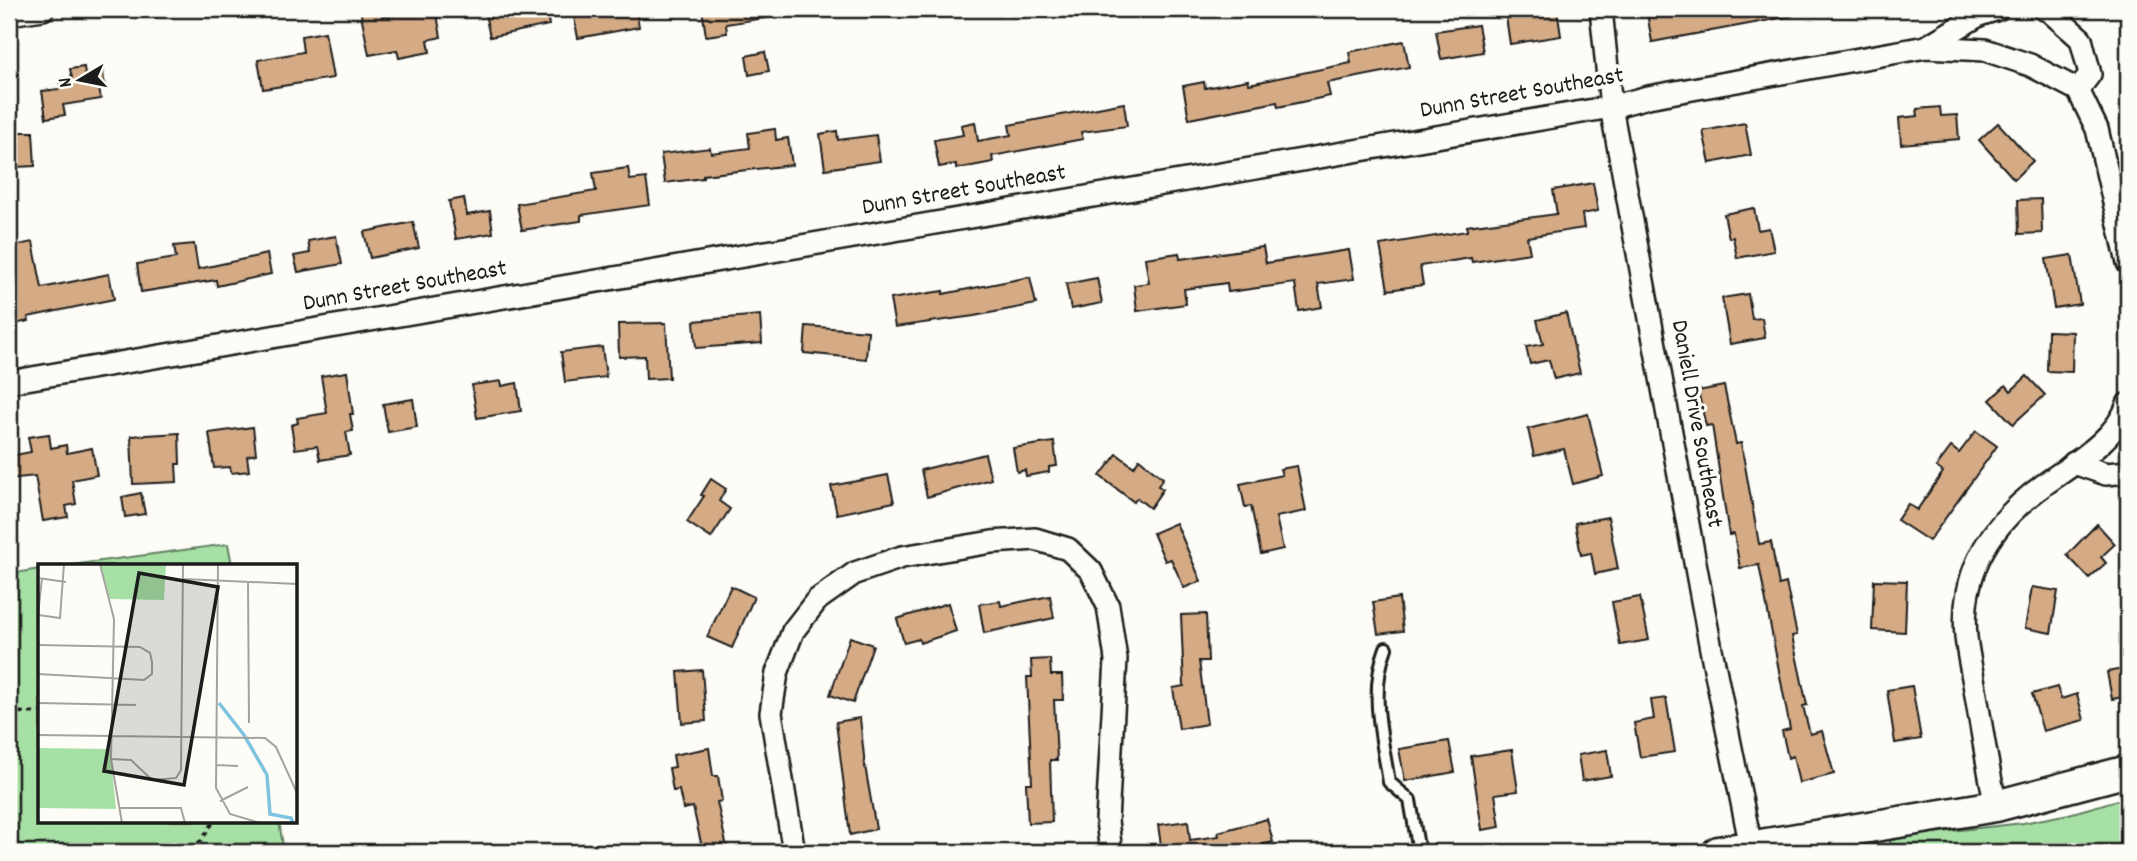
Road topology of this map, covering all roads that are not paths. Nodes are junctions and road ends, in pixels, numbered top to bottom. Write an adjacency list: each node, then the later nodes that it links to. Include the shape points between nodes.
1 (43, 9): 5 (street)
2 (1601, 9): 8 (street, Daniell Drive Southeast)
3 (1998, 9): 6 (street, Dunn Street Southeast, via 1979,15)
4 (2044, 9): 7 (street, via 2081,39 2090,74)
5 (9, 14)
6 (1926, 47): 7 (street, Dunn Street Southeast, via 1985,50 2030,65); 8 (street, Dunn Street Southeast)
7 (2078, 90): 9 (street, via 2097,129)
8 (1611, 107): 10 (street, Dunn Street Southeast); 17 (street, Daniell Drive Southeast)
9 (2128, 263)
10 (9, 382)
11 (2128, 408): 12 (street, via 2102,441)
12 (2074, 463): 13 (street, via 2106,474); 16 (street, via 2033,492 2001,523 1979,554 1966,596 1966,637)
13 (2128, 472)
14 (1386, 648): 20 (lane, via 1376,694 1383,747 1389,782 1410,800)
15 (2128, 771): 16 (street)
16 (1996, 806): 17 (street)
17 (1752, 850): 21 (street)
18 (794, 852): 19 (street, via 771,713 777,673 793,631 817,600 855,573 902,558 992,542 1035,540 1068,549 1091,571 1108,606 1116,659 1107,821)
19 (1111, 852)
20 (1419, 852)
21 (1718, 852)

